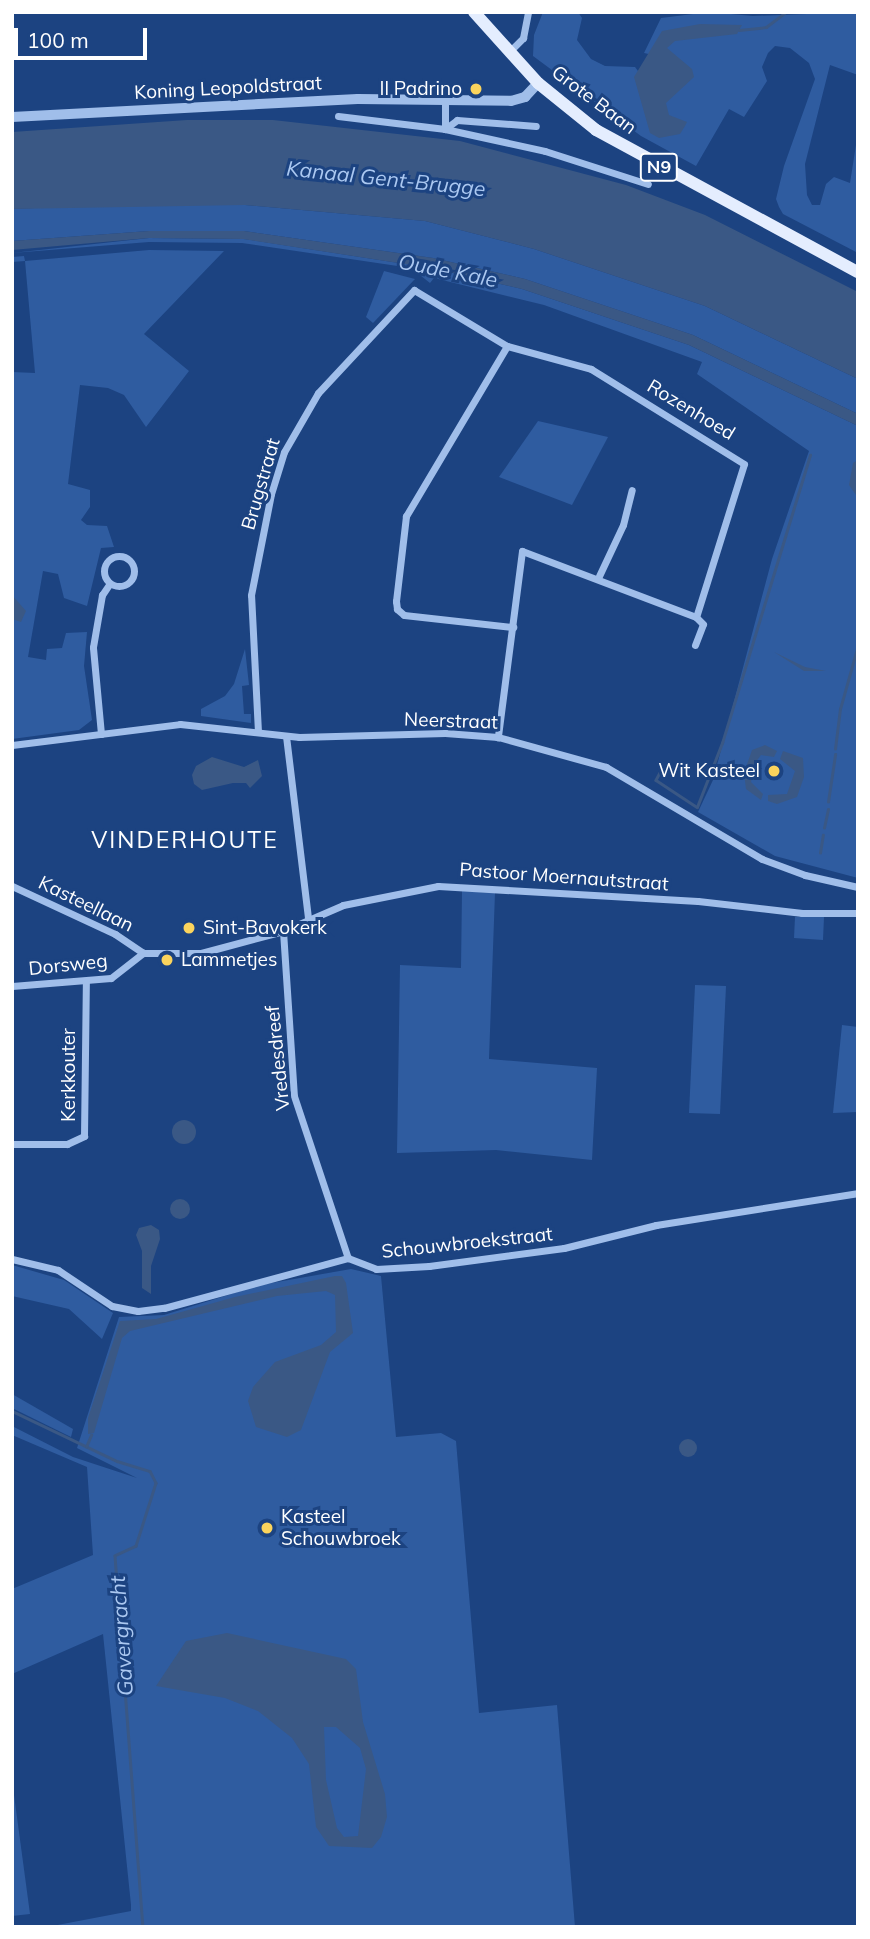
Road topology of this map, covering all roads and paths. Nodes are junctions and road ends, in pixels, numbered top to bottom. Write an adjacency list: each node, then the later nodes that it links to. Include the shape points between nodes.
1 (474, 12): 3 (main road, Grote Baan / N9)
2 (528, 12): 3 (street, via 523,38)
3 (509, 52): 4 (main road, Grote Baan / N9)
4 (538, 83): 5 (street, Koning Leopoldstraat, via 525,97 511,102); 11 (main road, Grote Baan / N9, via 596,130 646,161)
5 (445, 97): 7 (street, Koning Leopoldstraat); 9 (street)
6 (338, 116): 9 (street, Koning Leopoldstraat)
7 (12, 117)
8 (536, 126): 9 (street, Koning Leopoldstraat, via 457,120)
9 (445, 129): 10 (street, Koning Leopoldstraat, via 545,151)
10 (648, 184)
11 (858, 272)
12 (414, 290): 13 (street, Rozenhoed); 20 (street, Brugstraat, via 318,393 284,452 251,595)
13 (507, 346): 17 (street, Rozenhoed, via 591,369 741,458 745,471); 18 (street, via 406,516 396,601 404,615)
14 (632, 490): 15 (street, via 623,525)
15 (599, 576): 17 (street); 18 (street, via 522,551)
16 (110, 583): 16 (street, via 104,574 108,559 118,555 130,559 135,568 132,580 122,586); 21 (street, via 102,595 93,647)
17 (696, 617): 19 (street, Rozenhoed, via 703,624)
18 (513, 627): 23 (street)
19 (695, 645)
20 (258, 732): 21 (street, Neerstraat, via 180,724); 22 (street, Neerstraat)
21 (101, 734): 24 (street, Neerstraat)
22 (286, 736): 23 (street, Neerstraat); 28 (street)
23 (499, 737): 26 (street, Neerstraat, via 606,766 762,859)
24 (12, 745)
25 (12, 886): 30 (street, Kasteellaan, via 122,938)
26 (857, 887)
27 (855, 912): 28 (street, Pastoor Moernautstraat, via 438,886 374,897)
28 (308, 919): 29 (street, Pastoor Moernautstraat)
29 (283, 930): 30 (street, via 201,953); 35 (street, Vredesdreef, via 294,1096)
30 (143, 953): 31 (street, Dorsweg, via 119,975)
31 (86, 982): 32 (street, Dorsweg); 33 (street, Kerkkouter, via 83,1136 66,1144)
32 (12, 986)
33 (12, 1144)
34 (858, 1193): 35 (street, Schouwbroekstraat, via 646,1227 564,1248 429,1266 376,1269)
35 (348, 1258): 36 (street, via 138,1311 112,1306 58,1270)
36 (12, 1259)

